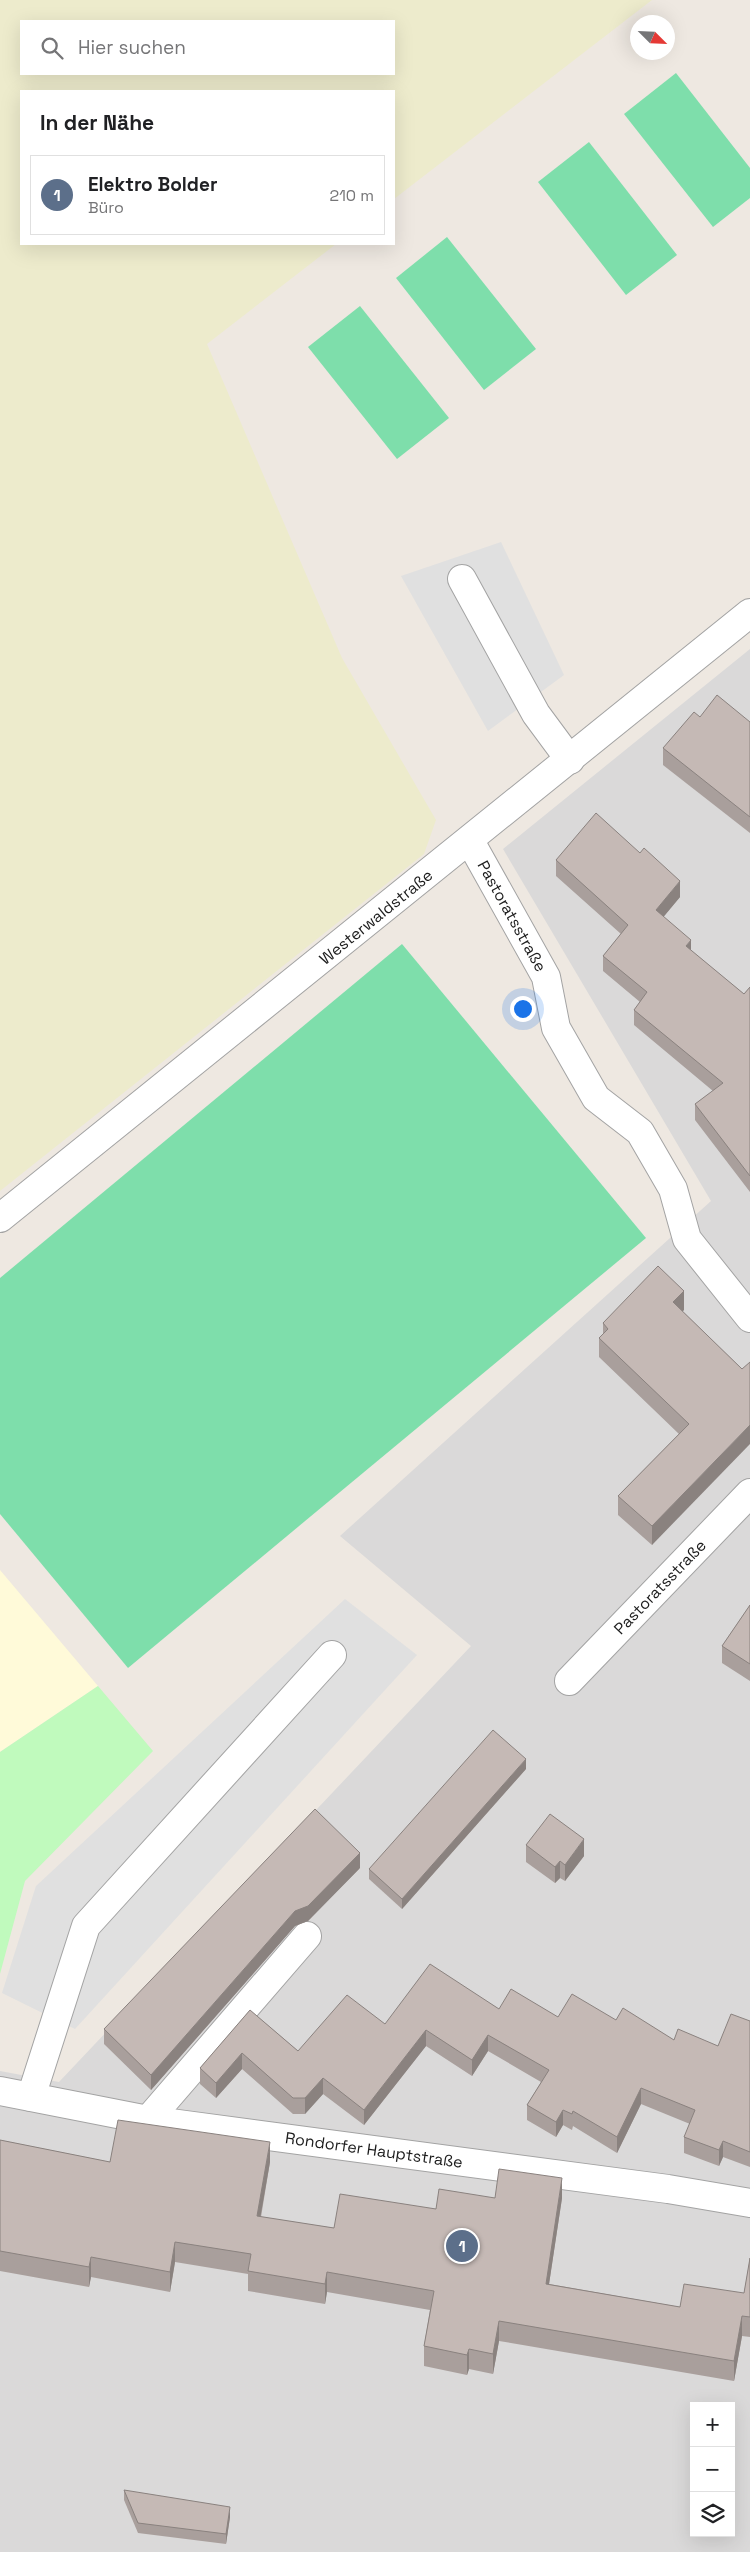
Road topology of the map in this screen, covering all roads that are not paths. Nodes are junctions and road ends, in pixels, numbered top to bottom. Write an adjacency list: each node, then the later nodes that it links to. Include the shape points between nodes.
1 (462, 579): 3 (street, via 536,714)
2 (750, 613): 3 (street, Westerwaldstraße)
3 (570, 760): 4 (street, Westerwaldstraße)
4 (470, 841): 5 (street, Westerwaldstraße); 6 (street, Pastoratsstraße, via 546,978 556,1028 596,1098 640,1132 673,1189 687,1239)
5 (0, 1218)
6 (750, 1318)
7 (750, 1493): 9 (street, Pastoratsstraße)
8 (332, 1655): 12 (street, via 86,1926)
9 (569, 1680)
10 (307, 1936): 13 (street)
11 (0, 2091): 12 (street, Rondorfer Hauptstraße)
12 (31, 2097): 13 (street, Rondorfer Hauptstraße)
13 (148, 2120): 14 (street, Rondorfer Hauptstraße)
14 (750, 2203)

